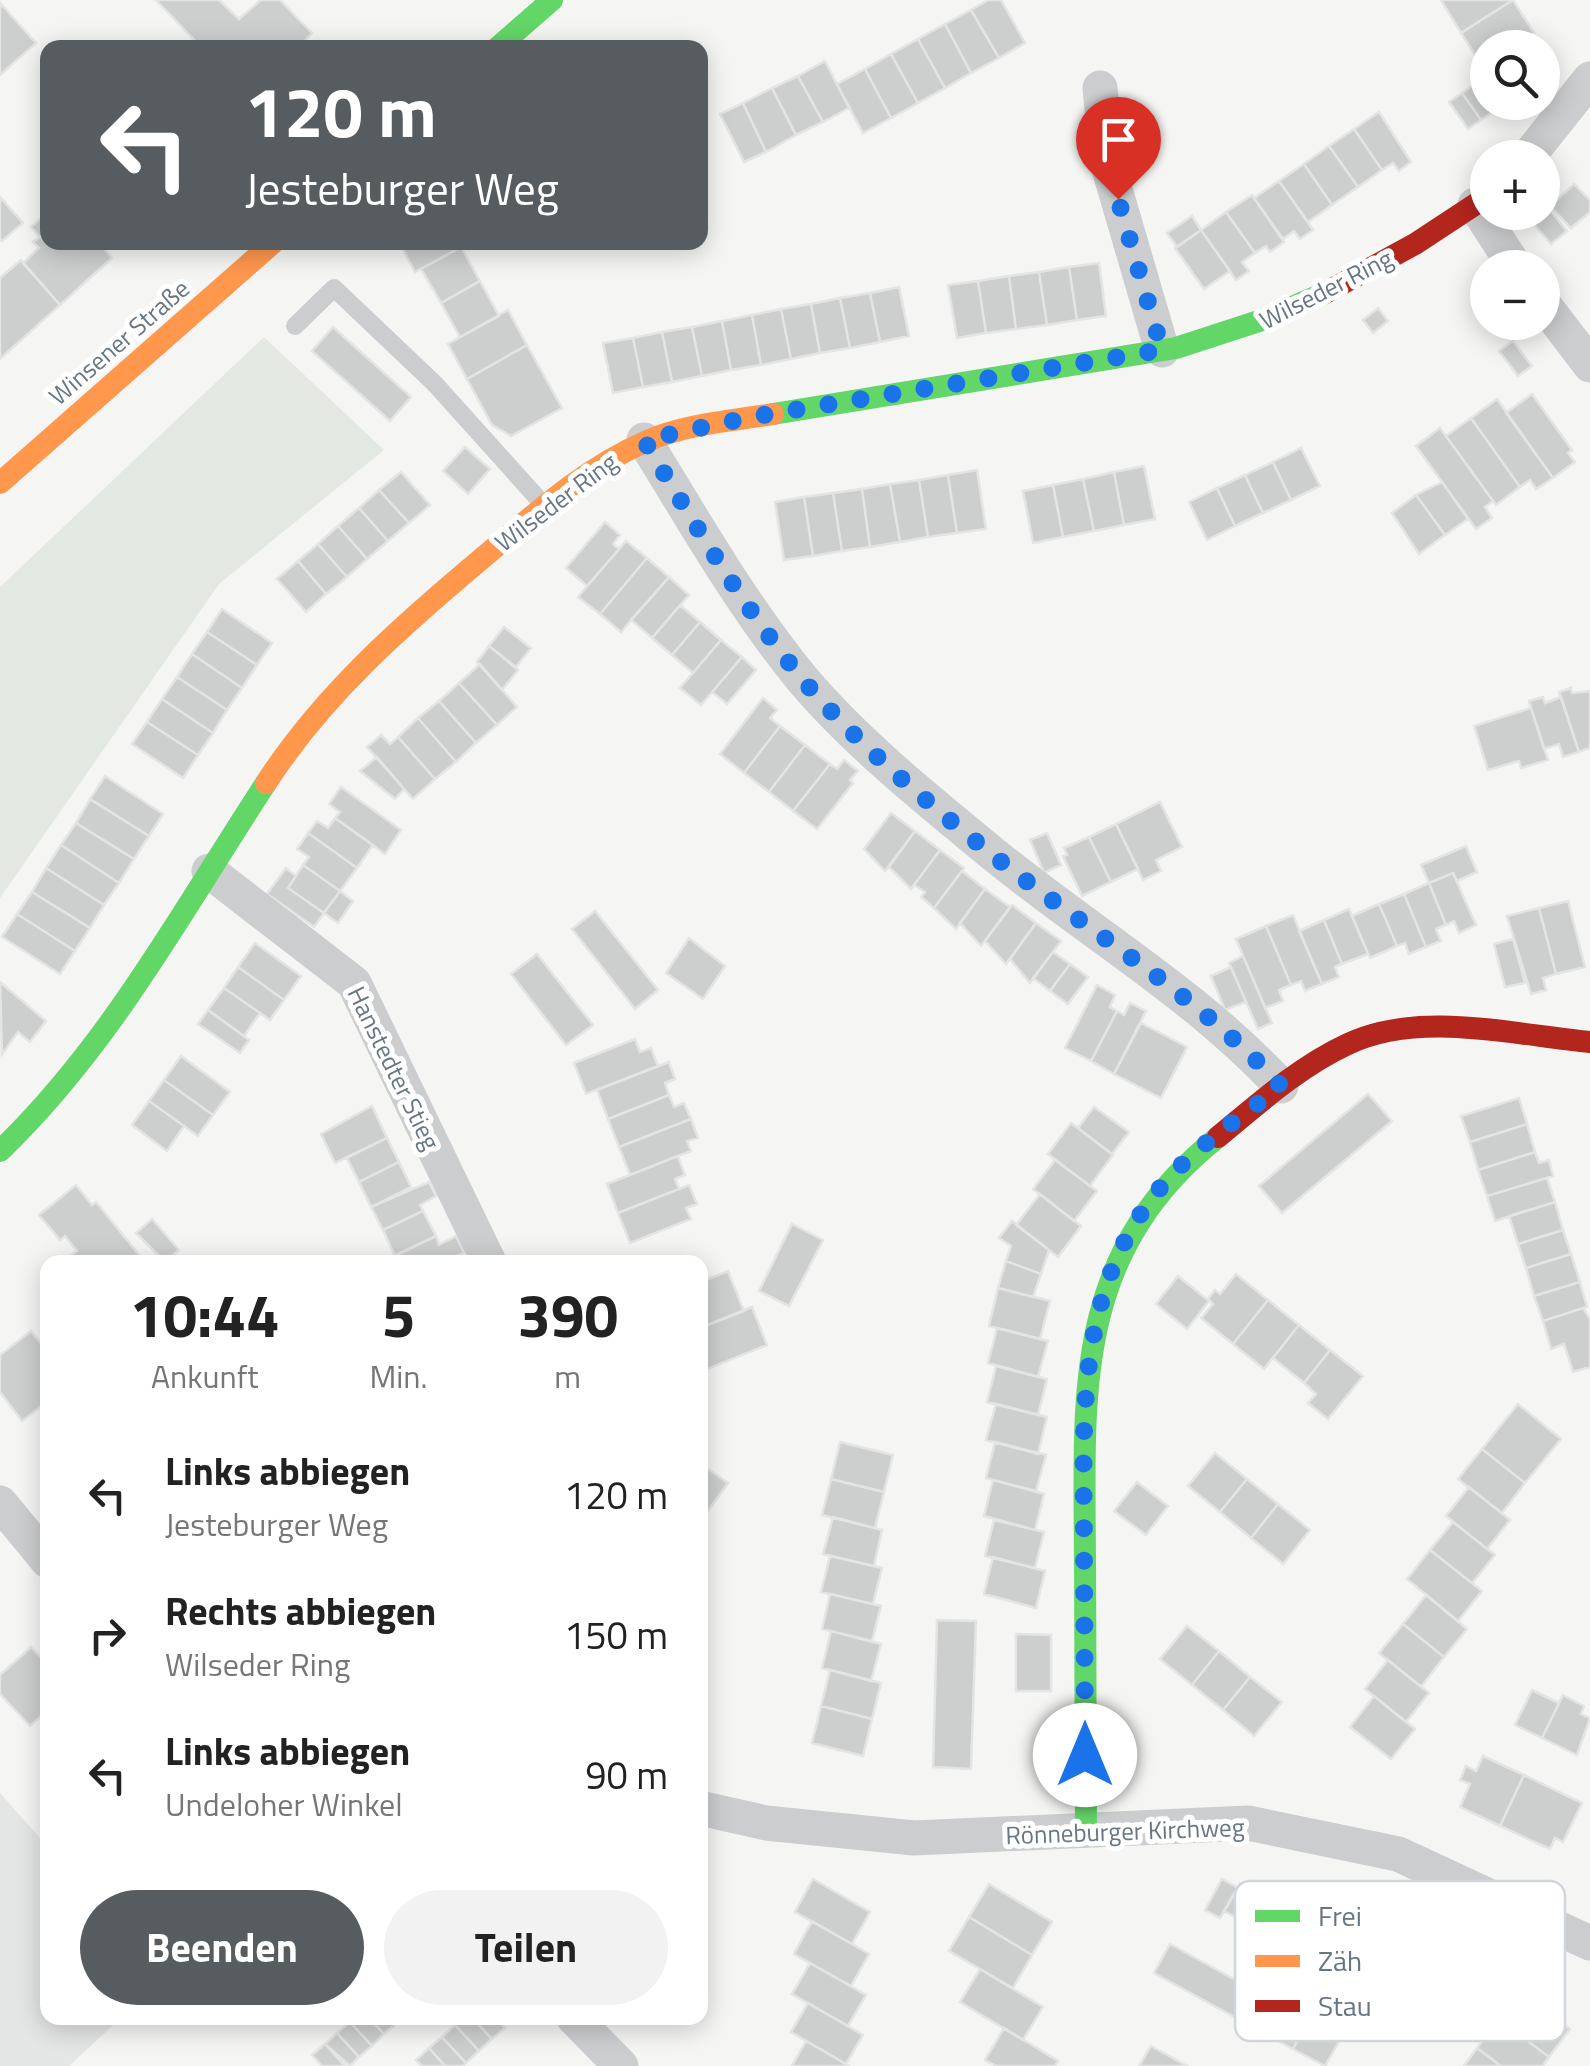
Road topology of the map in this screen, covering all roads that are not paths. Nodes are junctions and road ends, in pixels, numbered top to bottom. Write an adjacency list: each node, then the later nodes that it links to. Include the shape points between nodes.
1 (548, 1): 2 (street)
2 (506, 40)
3 (1590, 79): 5 (street)
4 (1100, 88): 10 (street, via 1107,162)
5 (1541, 140)
6 (1470, 207): 10 (street, Wilseder Ring, via 1316,299 1244,329)
7 (265, 250): 13 (street, Winsener Straße)
8 (1560, 325): 11 (street)
9 (294, 326): 14 (lane, via 334,288 435,384)
10 (1162, 350): 12 (street, Wilseder Ring)
11 (1590, 364)
12 (644, 440): 14 (street, Wilseder Ring); 17 (street, via 750,609 825,704 978,842 1159,976)
13 (0, 483)
14 (544, 505): 15 (street, Wilseder Ring, via 343,685 284,757)
15 (209, 870): 18 (street, Wilseder Ring, via 78,1067); 19 (street, Hanstedter Stieg, via 354,983)
16 (1590, 1042): 17 (street, via 1472,1028 1401,1029 1349,1043)
17 (1281, 1086): 23 (street, via 1160,1187 1118,1254 1101,1302 1087,1364 1082,1447)
18 (0, 1151)
19 (486, 1255)
20 (0, 1502): 21 (street)
21 (40, 1550)
22 (708, 1810): 23 (street, Rönneburger Kirchweg, via 766,1824 914,1838)
23 (1086, 1834): 24 (street, Rönneburger Kirchweg, via 1248,1824 1398,1854)
24 (1456, 1881)
25 (1565, 1931): 26 (street, Rönneburger Kirchweg)
26 (1590, 1943)
27 (581, 2025): 28 (street)
28 (621, 2066)

